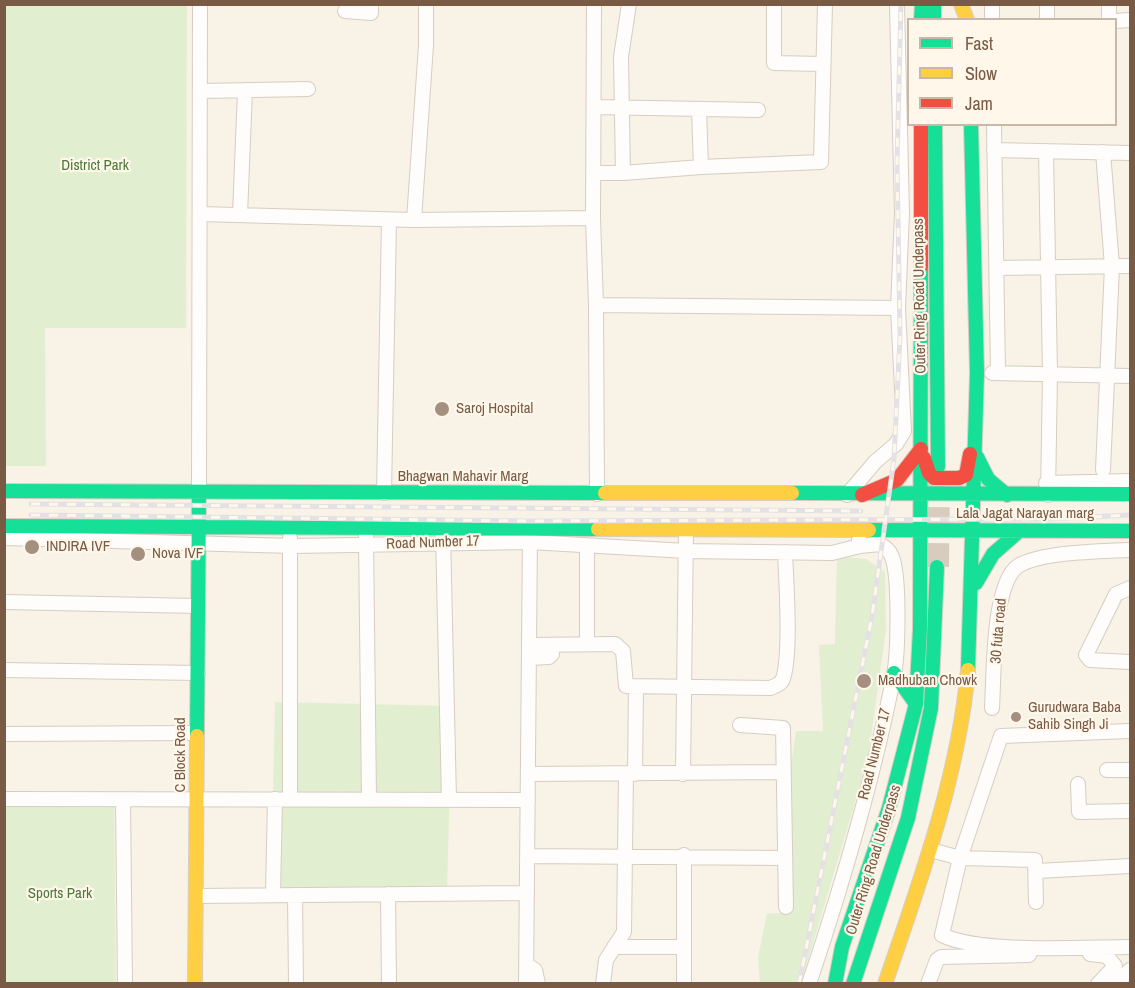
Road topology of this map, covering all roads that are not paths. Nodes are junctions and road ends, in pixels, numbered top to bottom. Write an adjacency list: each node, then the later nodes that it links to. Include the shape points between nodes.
1 (201, 4): 13 (street)
2 (371, 4): 9 (street, via 371,13)
3 (426, 4): 33 (street)
4 (594, 4): 14 (street)
5 (629, 4): 15 (street, via 621,57)
6 (774, 4): 10 (street, via 774,63)
7 (825, 4): 10 (street)
8 (897, 4): 40 (street, via 902,213)
9 (345, 11)
10 (823, 64): 26 (street, via 821,162)
11 (308, 89): 12 (street)
12 (245, 90): 13 (street); 30 (street)
13 (200, 91): 29 (street)
14 (594, 107): 15 (street); 28 (street)
15 (621, 108): 16 (street); 27 (street)
16 (699, 109): 17 (street); 26 (street)
17 (758, 110)
18 (921, 126): 46 (main road)
19 (935, 126): 48 (main road, Outer Ring Road Underpass)
20 (971, 126): 38 (main road)
21 (994, 126): 22 (street)
22 (994, 150): 23 (street); 37 (street)
23 (1046, 151): 24 (street); 36 (street)
24 (1103, 152): 25 (street); 34 (street)
25 (1131, 153)
26 (701, 167): 27 (street)
27 (623, 172): 28 (street)
28 (594, 173): 31 (street)
29 (200, 214): 30 (street); 53 (street)
30 (240, 215): 32 (street)
31 (593, 218): 33 (street); 39 (street)
32 (389, 220): 33 (street); 54 (street)
33 (414, 220)
34 (1112, 266): 35 (street); 36 (street); 43 (street)
35 (1131, 266)
36 (1046, 267): 37 (street); 44 (street)
37 (996, 268): 42 (street)
38 (974, 277): 41 (main road); 46 (main road, via 970,306 971,437 966,475 934,478)
39 (596, 305): 40 (street); 55 (street)
40 (898, 308): 57 (street, via 904,431)
41 (977, 373): 42 (street); 47 (main road)
42 (999, 373): 44 (street)
43 (1105, 374): 44 (street); 45 (street); 49 (street)
44 (1050, 375): 51 (street)
45 (1131, 376)
46 (921, 449): 58 (main road, via 905,474 891,486); 59 (main road)
47 (976, 456): 60 (main road); 61 (main road, via 992,486)
48 (938, 466)
49 (1103, 470)
50 (1131, 481): 51 (street)
51 (1047, 489): 56 (main road, Lala Jagat Narayan marg); 61 (main road, Lala Jagat Narayan marg)
52 (4, 491): 53 (main road, Bhagwan Mahavir Marg)
53 (199, 492): 54 (main road, Bhagwan Mahavir Marg); 63 (main road, C Block Road)
54 (384, 493): 55 (main road, Bhagwan Mahavir Marg)
55 (597, 494): 57 (main road, Bhagwan Mahavir Marg)
56 (1131, 494)
57 (847, 495): 58 (main road, Bhagwan Mahavir Marg)
58 (862, 495): 59 (main road, Bhagwan Mahavir Marg)
59 (921, 495): 60 (main road, Lala Jagat Narayan marg); 67 (main road)
60 (974, 495): 61 (main road, Lala Jagat Narayan marg); 68 (main road)
61 (1007, 495)
62 (4, 526): 63 (main road)
63 (199, 527): 64 (main road); 75 (main road, C Block Road)
64 (292, 527): 65 (main road); 78 (street)
65 (365, 528): 72 (main road); 76 (street)
66 (686, 529): 70 (main road); 73 (main road); 81 (street)
67 (920, 531): 68 (main road, Lala Jagat Narayan marg); 70 (main road); 97 (main road)
68 (975, 531): 71 (main road, Lala Jagat Narayan marg); 85 (main road)
69 (1131, 531): 71 (main road, Lala Jagat Narayan marg)
70 (858, 532): 79 (street)
71 (1018, 532): 85 (main road, via 1000,544)
72 (443, 534): 73 (main road); 76 (street, Road Number 17); 116 (street)
73 (530, 535): 77 (street, Road Number 17); 89 (street)
74 (4, 538): 75 (street, Road Number 17)
75 (199, 544): 78 (street, Road Number 17); 87 (main road, C Block Road)
76 (366, 545): 78 (street, Road Number 17); 115 (street)
77 (587, 545): 81 (street, Road Number 17); 88 (street)
78 (289, 546): 114 (street)
79 (860, 546): 82 (street, Road Number 17, via 832,553); 93 (street, Road Number 17, via 880,544 893,559)
80 (1131, 549): 98 (street, 30 futa road, via 1044,556 1016,567 1002,591)
81 (686, 550): 82 (street, Road Number 17); 95 (street)
82 (785, 552): 95 (street, via 787,641 782,680 770,688)
83 (937, 567): 152 (main road, Outer Ring Road Underpass, via 931,708 908,818)
84 (1131, 588): 90 (street, via 1116,594 1086,655 1095,662)
85 (973, 589): 120 (main road, via 964,714)
86 (4, 602): 87 (street)
87 (198, 606): 92 (main road, C Block Road)
88 (587, 644): 89 (street, via 551,645); 94 (street, via 620,647 624,684)
89 (529, 651): 107 (street)
90 (1131, 662)
91 (4, 670): 92 (street)
92 (198, 673): 101 (main road, C Block Road)
93 (894, 673): 97 (main road); 150 (street, Road Number 17, via 843,882)
94 (636, 687): 95 (street); 108 (street)
95 (684, 687): 109 (street)
96 (946, 689): 103 (main road)
97 (916, 704): 151 (main road, via 889,808 842,947)
98 (992, 708)
99 (740, 725): 106 (street, via 783,728)
100 (1131, 731): 125 (street, via 1001,736)
101 (197, 733): 102 (street); 112 (main road, C Block Road)
102 (4, 734)
103 (940, 734)
104 (1107, 770): 105 (street)
105 (1131, 770)
106 (782, 772): 109 (street); 124 (street)
107 (528, 774): 108 (street); 117 (street)
108 (630, 774): 109 (street); 123 (street)
109 (683, 774)
110 (1078, 784): 119 (street, via 1079,812)
111 (4, 799): 118 (street)
112 (197, 799): 113 (street); 118 (street); 132 (main road, C Block Road)
113 (275, 799): 114 (street); 130 (street)
114 (290, 799): 115 (street)
115 (369, 800): 116 (street)
116 (449, 800): 117 (street)
117 (528, 800): 122 (street)
118 (123, 801): 142 (street)
119 (1131, 811)
120 (931, 850): 125 (street); 141 (main road)
121 (684, 855): 123 (street); 124 (street); 136 (street)
122 (527, 856): 123 (street); 128 (street)
123 (625, 856): 135 (street, via 624,932)
124 (785, 858): 134 (street)
125 (960, 858): 127 (street, via 1029,858 1035,860); 137 (street, via 942,935 991,946)
126 (1131, 866): 127 (street)
127 (1037, 871): 133 (street)
128 (527, 893): 129 (street); 139 (street)
129 (388, 894): 131 (street); 145 (street)
130 (273, 895): 131 (street); 132 (street)
131 (295, 895): 144 (street)
132 (196, 896): 143 (main road, C Block Road)
133 (1036, 902)
134 (786, 907)
135 (614, 947): 136 (street); 148 (street, via 606,960)
136 (684, 947): 149 (street)
137 (1131, 947)
138 (877, 962): 153 (main road)
139 (527, 965): 146 (street); 147 (street, via 535,970)
140 (1131, 970): 156 (street)
141 (886, 983)
142 (125, 984)
143 (195, 984)
144 (296, 984)
145 (389, 984)
146 (526, 984)
147 (538, 984)
148 (603, 984)
149 (684, 984)
150 (809, 984)
151 (835, 984)
152 (853, 984)
153 (870, 984)
154 (928, 984): 155 (street, via 941,957 1096,954 1107,956 1115,966)
155 (1098, 984)
156 (1116, 984)

